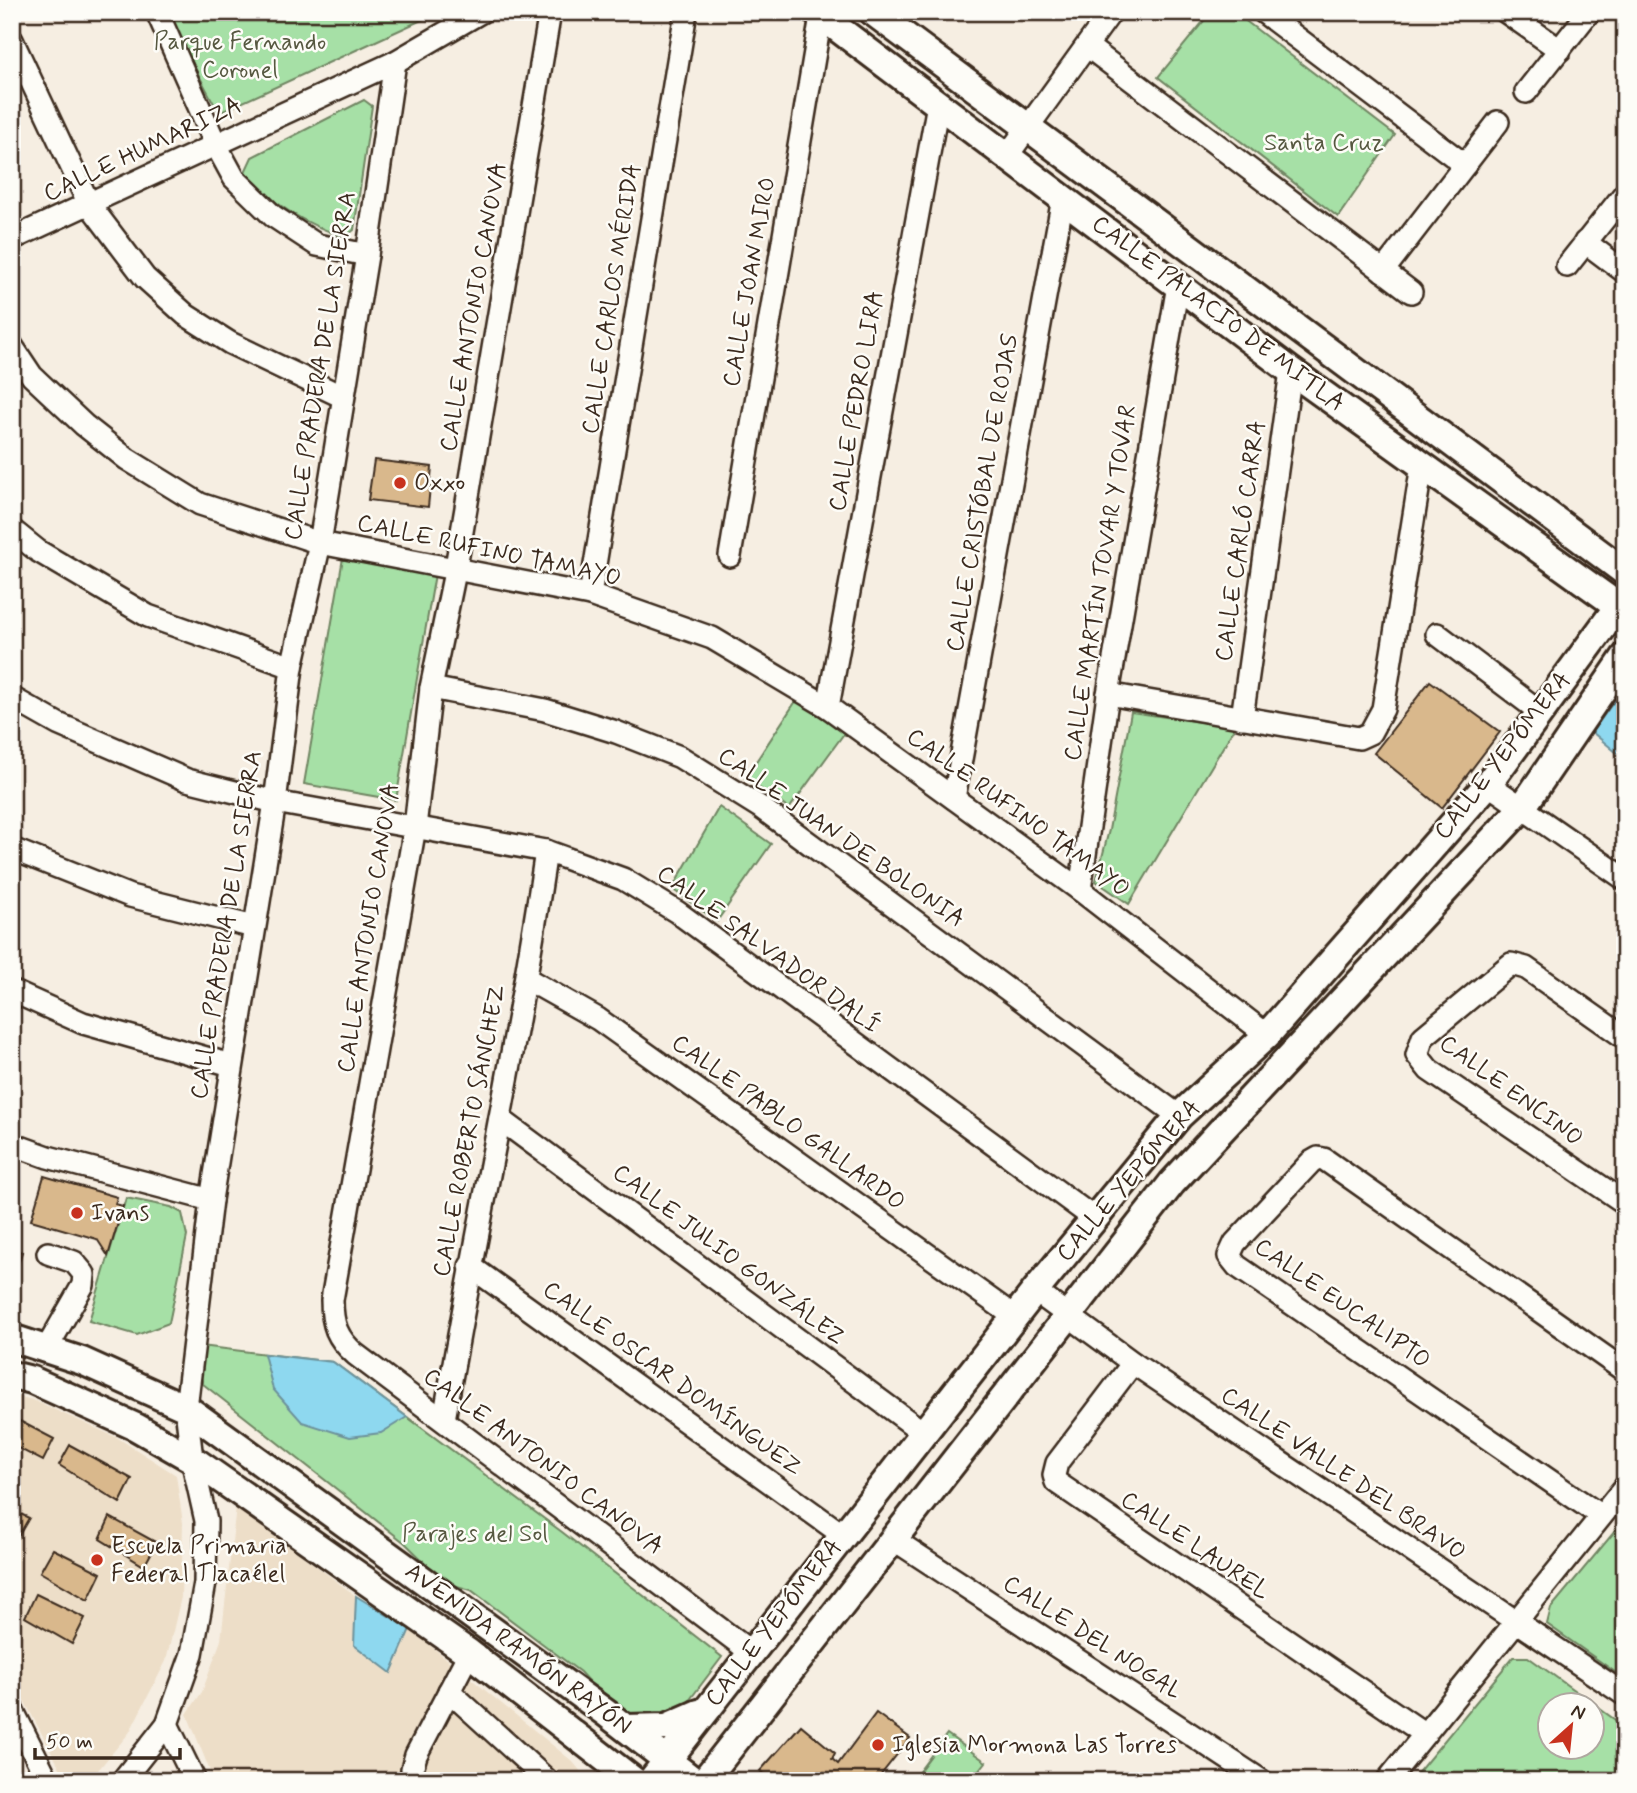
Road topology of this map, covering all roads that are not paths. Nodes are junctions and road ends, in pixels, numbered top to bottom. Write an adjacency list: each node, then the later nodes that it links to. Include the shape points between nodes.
1 (157, 12): 19 (street)
2 (481, 12): 14 (street, CALLE HUMARIZA)
3 (550, 12): 40 (street, CALLE ANTONIO CANOVA)
4 (686, 12): 42 (street, CALLE CARLOS MÉRIDA)
5 (873, 12): 18 (main road, CALLE PALACIO DE MITLA)
6 (1111, 12): 12 (street)
7 (1263, 12): 21 (street)
8 (1506, 12): 13 (street)
9 (1589, 12): 13 (street)
10 (818, 14): 16 (main road, CALLE PALACIO DE MITLA); 39 (street, CALLE JOAN MIRO)
11 (12, 40): 24 (street)
12 (1087, 46): 18 (street); 29 (street)
13 (1560, 50): 15 (street)
14 (395, 62): 19 (street, CALLE HUMARIZA); 27 (street, CALLE PRADERA DE LA SIERRA)
15 (1526, 92)
16 (938, 104): 20 (main road, CALLE PALACIO DE MITLA); 50 (street, CALLE PEDRO LIRA)
17 (1498, 122): 21 (street)
18 (1028, 128): 20 (street); 41 (main road, CALLE PALACIO DE MITLA)
19 (216, 145): 24 (street, CALLE HUMARIZA); 27 (street, via 234,178 273,216 317,245)
20 (1007, 156): 23 (main road, CALLE PALACIO DE MITLA)
21 (1465, 165): 29 (street)
22 (1625, 193): 26 (street)
23 (1063, 198): 31 (main road, CALLE PALACIO DE MITLA); 54 (street, CALLE CRISTÓBAL DE ROJAS)
24 (89, 204): 25 (street, CALLE HUMARIZA); 35 (street, via 145,278 186,315 230,343)
25 (12, 239)
26 (1586, 242): 28 (street); 30 (street)
27 (367, 256): 35 (street, CALLE PRADERA DE LA SIERRA)
28 (1567, 266)
29 (1383, 271): 32 (street)
30 (1625, 272)
31 (1178, 285): 34 (main road, CALLE PALACIO DE MITLA); 48 (street, CALLE MARTÍN TOVAR Y TOVAR)
32 (1411, 292)
33 (12, 346): 38 (street, CALLE RUFINO TAMAYO, via 32,376 127,459 200,504)
34 (1292, 371): 36 (main road, CALLE PALACIO DE MITLA); 52 (street, CALLE CARLÓ CARRA)
35 (343, 397): 38 (street, CALLE PRADERA DE LA SIERRA)
36 (1422, 465): 43 (main road, CALLE PALACIO DE MITLA); 52 (street, via 1378,723 1359,738)
37 (12, 530): 46 (street, via 38,551 148,617)
38 (320, 543): 40 (street, CALLE RUFINO TAMAYO); 46 (street, CALLE PRADERA DE LA SIERRA)
39 (730, 556)
40 (456, 567): 42 (street, CALLE RUFINO TAMAYO); 47 (street, CALLE ANTONIO CANOVA)
41 (1625, 572)
42 (590, 595): 50 (street, CALLE RUFINO TAMAYO, via 712,638)
43 (1623, 604): 51 (main road, CALLE YEPÓMERA)
44 (1437, 634): 51 (street)
45 (1625, 657): 56 (main road, CALLE YEPÓMERA)
46 (292, 667): 55 (street, CALLE PRADERA DE LA SIERRA)
47 (431, 688): 57 (street, CALLE ANTONIO CANOVA); 68 (street, CALLE JUAN DE BOLONIA, via 545,710 680,757 760,807)
48 (1108, 694): 52 (street); 61 (street, CALLE MARTÍN TOVAR Y TOVAR)
49 (12, 698): 55 (street, CALLE SALVADOR DALÍ, via 58,724 187,780)
50 (828, 707): 54 (street, CALLE RUFINO TAMAYO)
51 (1539, 711): 53 (main road, CALLE YEPÓMERA)
52 (1242, 718)
53 (1488, 784): 56 (street); 65 (main road, CALLE YEPÓMERA)
54 (954, 798): 61 (street, CALLE RUFINO TAMAYO)
55 (275, 802): 57 (street, CALLE SALVADOR DALÍ); 62 (street, CALLE PRADERA DE LA SIERRA)
56 (1522, 808): 60 (street); 77 (main road, CALLE YEPÓMERA, via 1172,1183)
57 (415, 827): 59 (street, CALLE SALVADOR DALÍ); 85 (street, CALLE ANTONIO CANOVA, via 331,1300 335,1331 343,1343)
58 (12, 849): 62 (street, via 130,896)
59 (546, 851): 63 (street, CALLE ROBERTO SÁNCHEZ); 73 (street, CALLE SALVADOR DALÍ, via 623,879 677,912)
60 (1625, 879)
61 (1080, 890): 65 (street, CALLE RUFINO TAMAYO)
62 (254, 927): 67 (street, CALLE PRADERA DE LA SIERRA)
63 (527, 979): 69 (street, CALLE ROBERTO SÁNCHEZ); 78 (street, CALLE PABLO GALLARDO, via 598,1019)
64 (12, 991): 67 (street, via 83,1023)
65 (1266, 1035): 68 (main road, CALLE YEPÓMERA)
66 (1625, 1038): 72 (street, CALLE ENCINO, via 1526,968 1511,964 1423,1037 1417,1055 1429,1070)
67 (231, 1065): 71 (street, CALLE PRADERA DE LA SIERRA)
68 (1179, 1116): 73 (main road, CALLE YEPÓMERA)
69 (500, 1118): 75 (street, CALLE ROBERTO SÁNCHEZ); 86 (street, CALLE JULIO GONZÁLEZ)
70 (12, 1144): 71 (street)
71 (211, 1200): 84 (street, CALLE PRADERA DE LA SIERRA)
72 (1625, 1203)
73 (1095, 1219): 76 (main road, CALLE YEPÓMERA)
74 (48, 1254): 80 (street, via 74,1262 84,1274 83,1285)
75 (470, 1266): 85 (street, CALLE ROBERTO SÁNCHEZ); 90 (street, CALLE OSCAR DOMÍNGUEZ)
76 (1035, 1291): 77 (street, CALLE VALLE DEL BRAVO); 78 (main road, CALLE YEPÓMERA)
77 (1069, 1314): 81 (street, CALLE VALLE DEL BRAVO); 91 (main road, CALLE YEPÓMERA)
78 (1014, 1317): 86 (main road, CALLE YEPÓMERA)
79 (12, 1339): 80 (main road, AVENIDA RAMÓN RAYÓN)
80 (47, 1348): 84 (main road, AVENIDA RAMÓN RAYÓN)
81 (1133, 1363): 92 (street, CALLE VALLE DEL BRAVO); 101 (street, CALLE LAUREL, via 1057,1463 1056,1482)
82 (1625, 1371): 89 (street, CALLE EUCALIPTO, via 1324,1158 1311,1162 1229,1255 1237,1266)
83 (12, 1376): 87 (main road, AVENIDA RAMÓN RAYÓN, via 32,1380 136,1427)
84 (186, 1408): 87 (street, CALLE PRADERA DE LA SIERRA); 100 (main road, AVENIDA RAMÓN RAYÓN)
85 (444, 1420): 94 (street, CALLE ANTONIO CANOVA)
86 (924, 1433): 90 (main road, CALLE YEPÓMERA)
87 (192, 1459): 93 (main road, AVENIDA RAMÓN RAYÓN); 99 (street, CALLE PRADERA DE LA SIERRA, via 206,1521 205,1583 192,1654)
88 (1625, 1487): 89 (street)
89 (1601, 1516): 92 (street)
90 (843, 1535): 94 (main road, CALLE YEPÓMERA)
91 (893, 1539): 113 (main road, CALLE YEPÓMERA); 114 (street, CALLE DEL NOGAL)
92 (1515, 1623): 96 (street, CALLE VALLE DEL BRAVO); 101 (street)
93 (469, 1653): 95 (street); 102 (main road, AVENIDA RAMÓN RAYÓN)
94 (752, 1653): 98 (main road, CALLE YEPÓMERA)
95 (449, 1691): 107 (street, via 416,1755); 108 (street)
96 (1625, 1695)
97 (12, 1709): 104 (street)
98 (704, 1711): 100 (main road, via 667,1727); 103 (main road, CALLE YEPÓMERA)
99 (167, 1724): 105 (street, CALLE PRADERA DE LA SIERRA); 106 (street)
100 (626, 1728): 103 (main road, AVENIDA RAMÓN RAYÓN)
101 (1424, 1734): 115 (street)
102 (588, 1745): 109 (main road); 110 (main road, AVENIDA RAMÓN RAYÓN)
103 (667, 1759): 111 (main road, CALLE YEPÓMERA); 112 (main road, AVENIDA RAMÓN RAYÓN)
104 (48, 1781)
105 (122, 1781)
106 (195, 1781)
107 (414, 1781)
108 (548, 1781)
109 (601, 1781)
110 (634, 1781)
111 (650, 1781)
112 (694, 1781)
113 (704, 1781)
114 (1262, 1781)
115 (1387, 1781)

